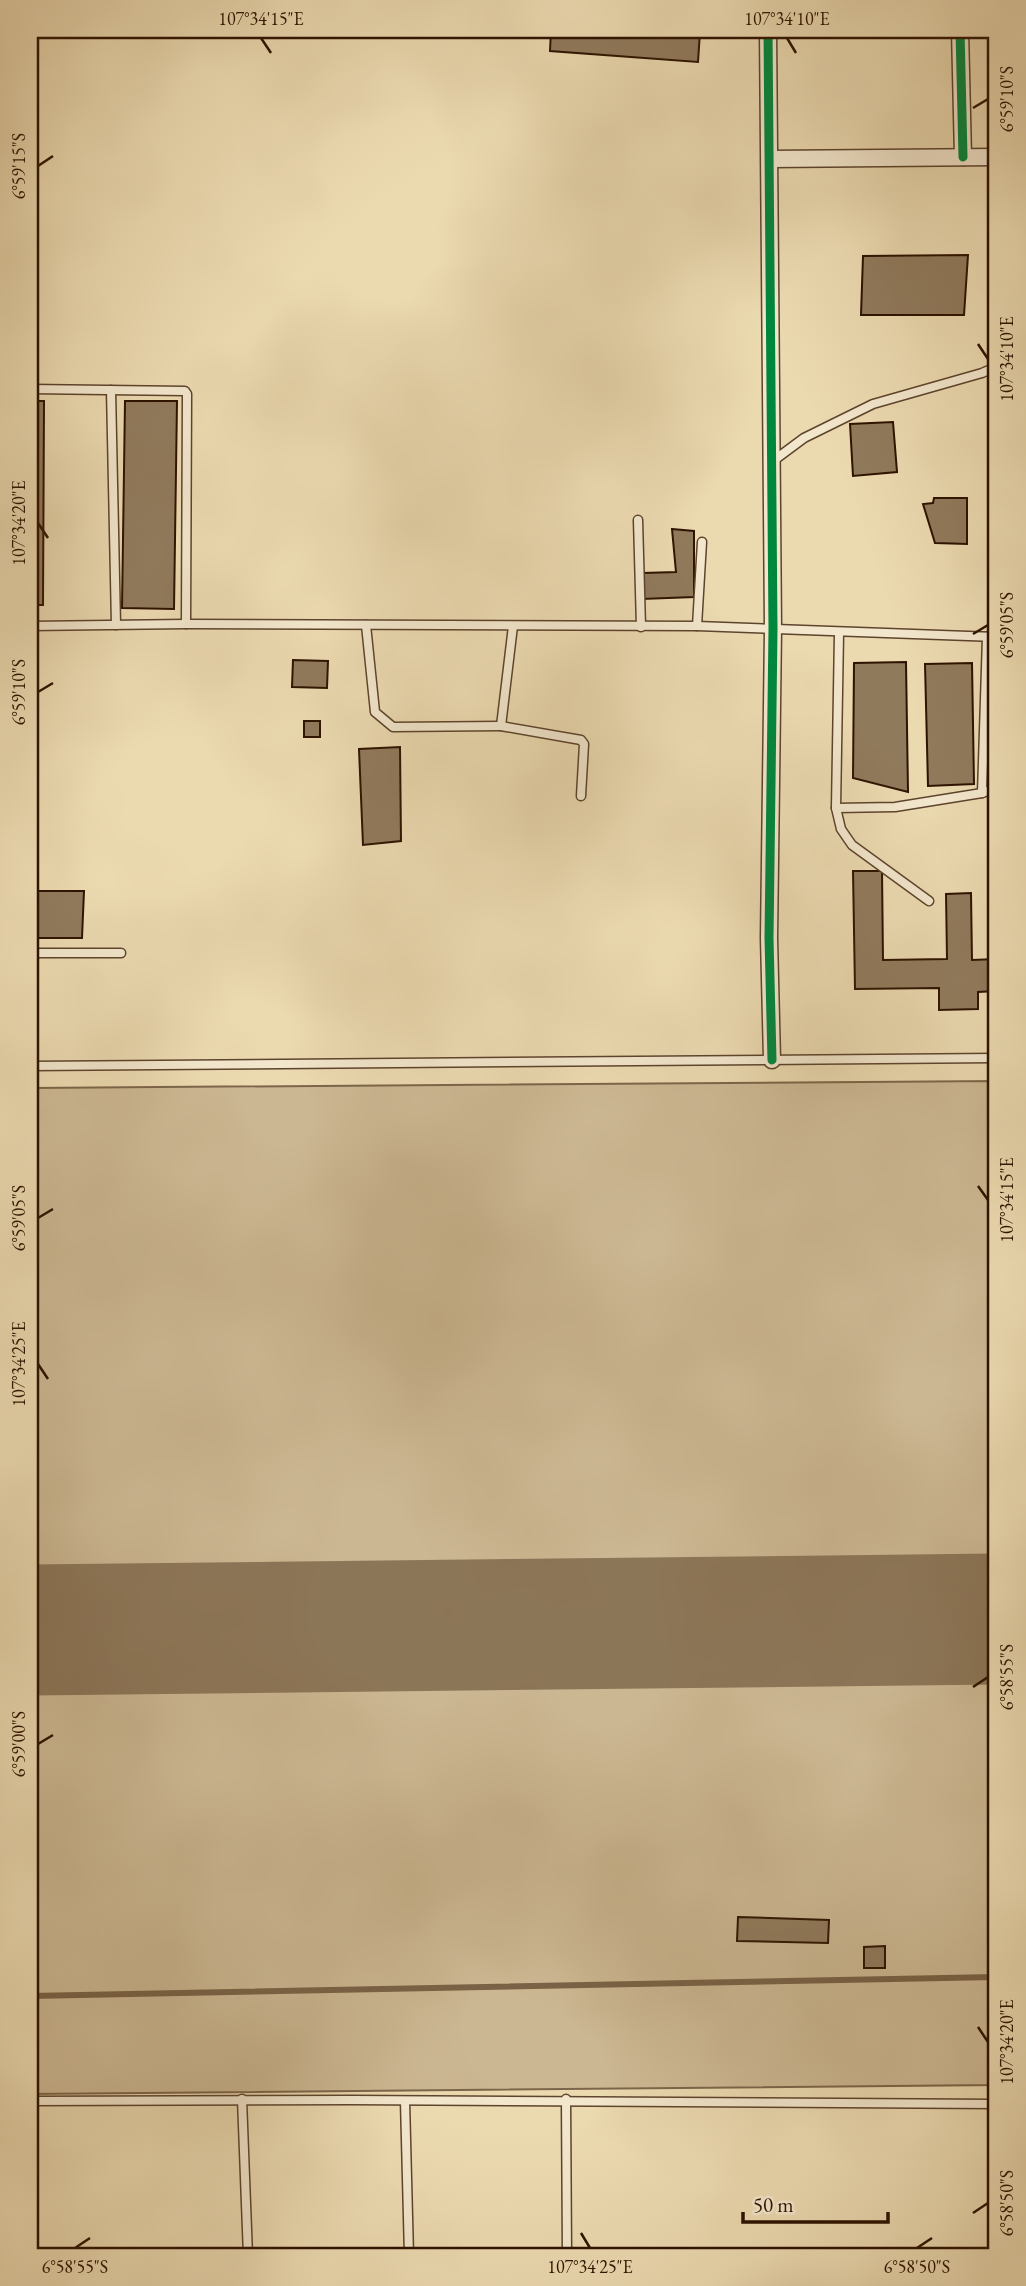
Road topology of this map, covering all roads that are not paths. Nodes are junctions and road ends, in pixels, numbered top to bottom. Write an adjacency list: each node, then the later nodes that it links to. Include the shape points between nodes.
1 (768, 30): 5 (street)
2 (960, 30): 3 (street)
3 (963, 157): 4 (street); 5 (street)
4 (996, 157)
5 (770, 159): 9 (street)
6 (996, 367): 9 (lane, via 873,404 804,438)
7 (30, 389): 8 (lane)
8 (111, 390): 12 (lane, via 187,394); 13 (lane)
9 (771, 463): 19 (street)
10 (638, 520): 17 (lane)
11 (702, 542): 18 (lane)
12 (186, 624): 13 (lane); 14 (lane)
13 (116, 625): 15 (lane)
14 (366, 625): 16 (lane); 22 (lane, via 375,712 393,727)
15 (30, 626)
16 (513, 626): 17 (lane); 22 (lane)
17 (641, 626): 18 (lane)
18 (697, 626): 19 (lane)
19 (773, 629): 20 (lane); 31 (street)
20 (839, 633): 21 (lane); 26 (lane)
21 (992, 637): 24 (lane)
22 (501, 726): 25 (lane, via 581,740)
23 (996, 788): 24 (lane)
24 (982, 793): 26 (lane, via 895,807)
25 (581, 796)
26 (836, 807): 27 (lane, via 841,829 852,845)
27 (929, 901)
28 (30, 953): 29 (lane)
29 (121, 953)
30 (996, 1058): 31 (lane)
31 (772, 1060): 32 (lane)
32 (30, 1066)
33 (242, 2099): 35 (lane); 36 (lane); 40 (lane)
34 (566, 2099): 36 (lane); 37 (lane); 42 (lane)
35 (30, 2101)
36 (405, 2101): 41 (lane)
37 (996, 2104)
38 (996, 2215): 43 (lane)
39 (30, 2253): 40 (lane)
40 (248, 2256)
41 (409, 2256)
42 (567, 2256)
43 (992, 2256)

